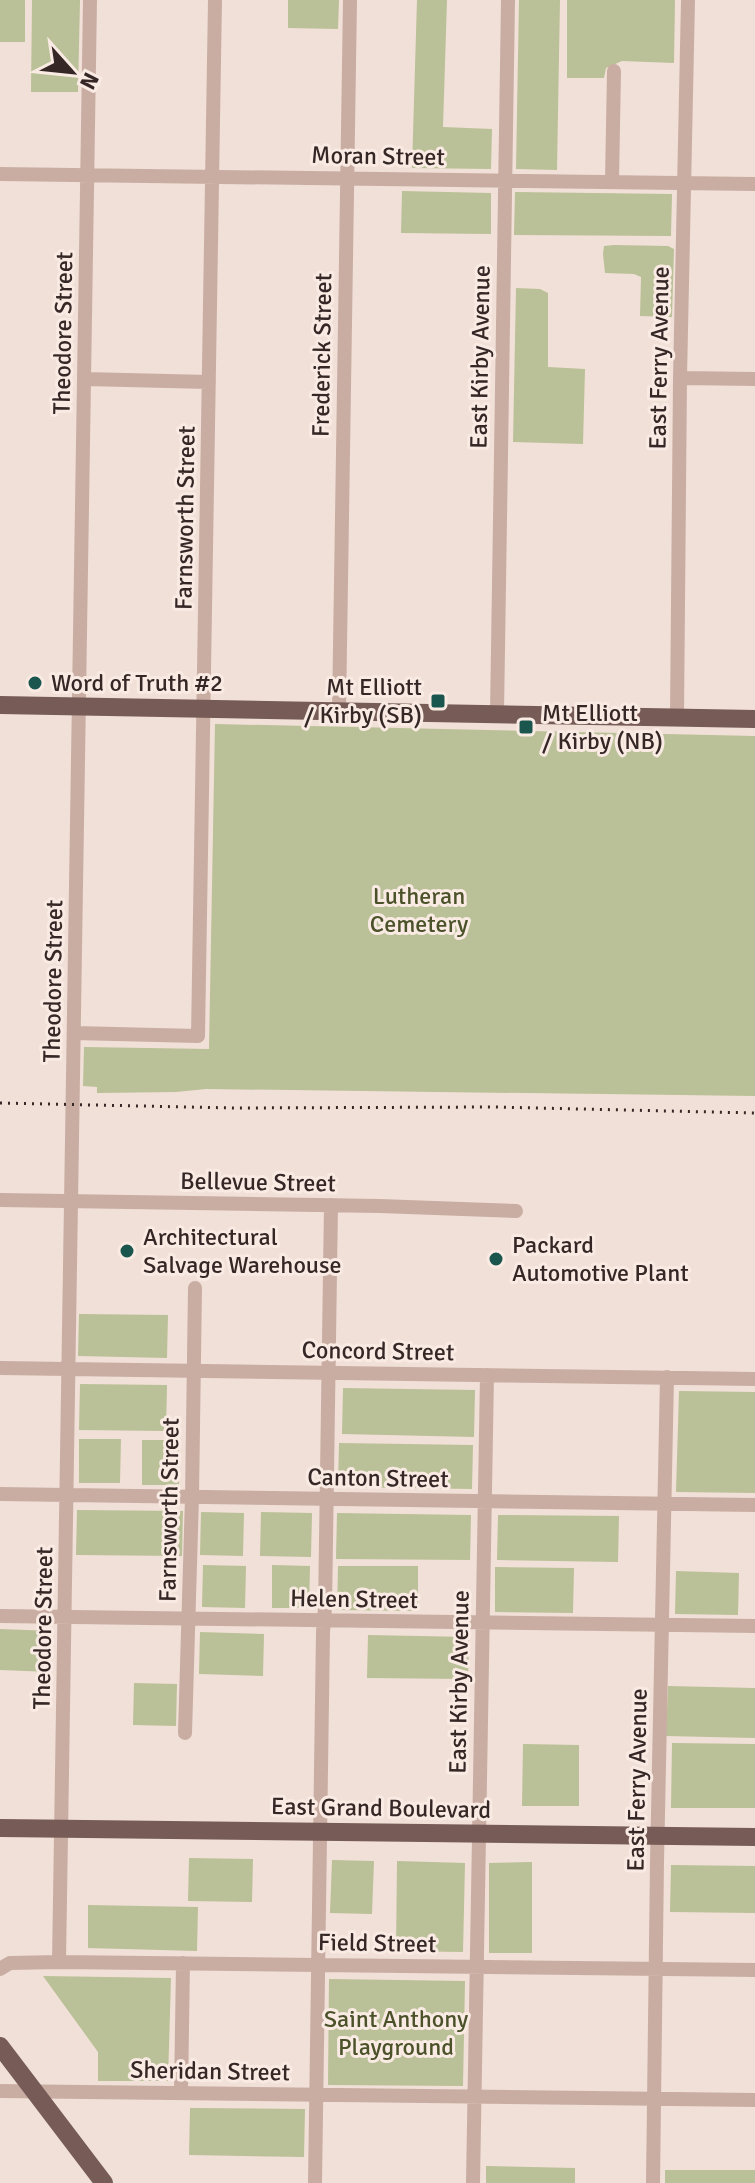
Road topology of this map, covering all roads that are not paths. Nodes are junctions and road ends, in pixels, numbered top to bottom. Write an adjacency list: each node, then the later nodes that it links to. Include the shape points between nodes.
1 (90, 0): 8 (street, Theodore Street)
2 (215, 0): 9 (street, Farnsworth Street)
3 (350, 0): 10 (street, Frederick Street)
4 (508, 0): 11 (street, East Kirby Avenue)
5 (688, 0): 13 (street, East Ferry Avenue)
6 (614, 71): 12 (street)
7 (0, 174): 8 (street, Moran Street)
8 (88, 176): 9 (street, Moran Street); 16 (street, Theodore Street)
9 (212, 177): 10 (street, Moran Street); 18 (street, Farnsworth Street)
10 (347, 177): 11 (street, Moran Street); 22 (street, Frederick Street)
11 (505, 180): 12 (street, Moran Street); 23 (street, East Kirby Avenue)
12 (612, 181): 13 (street, Moran Street)
13 (685, 183): 14 (street, Moran Street); 15 (street, East Ferry Avenue)
14 (755, 184)
15 (680, 378): 17 (street); 24 (street, East Ferry Avenue)
16 (85, 379): 18 (street); 20 (street, Theodore Street)
17 (755, 379)
18 (209, 382): 21 (street, Farnsworth Street)
19 (0, 705): 20 (main road)
20 (79, 706): 21 (main road); 26 (street, Theodore Street)
21 (204, 708): 22 (main road); 26 (street, Farnsworth Street, via 198,1036)
22 (339, 711): 23 (main road)
23 (497, 714): 24 (main road)
24 (677, 717): 25 (main road)
25 (755, 719)
26 (74, 1033): 28 (street, Theodore Street)
27 (0, 1200): 28 (street, Bellevue Street)
28 (72, 1201): 29 (street, Bellevue Street); 33 (street, Theodore Street)
29 (331, 1205): 30 (street, Bellevue Street); 35 (street)
30 (516, 1211)
31 (195, 1288): 34 (street, Farnsworth Street)
32 (0, 1368): 33 (street, Concord Street)
33 (69, 1369): 34 (street, Concord Street); 40 (street, Theodore Street)
34 (193, 1370): 35 (street, Concord Street); 41 (street, Farnsworth Street)
35 (329, 1372): 36 (street, Concord Street); 42 (street)
36 (487, 1375): 37 (street, Concord Street); 43 (street, East Kirby Avenue)
37 (667, 1377): 38 (street, Concord Street); 44 (street, East Ferry Avenue)
38 (755, 1379)
39 (0, 1494): 40 (street, Canton Street)
40 (67, 1495): 41 (street, Canton Street); 47 (street, Theodore Street)
41 (192, 1497): 42 (street, Canton Street); 48 (street, Farnsworth Street)
42 (327, 1498): 43 (street, Canton Street); 49 (street)
43 (484, 1502): 44 (street, Canton Street); 50 (street, East Kirby Avenue)
44 (665, 1503): 45 (street, Canton Street); 51 (street, East Ferry Avenue)
45 (755, 1505)
46 (0, 1616): 47 (street, Helen Street)
47 (65, 1617): 48 (street, Helen Street); 55 (street, Theodore Street)
48 (188, 1618): 49 (street, Helen Street); 53 (street, Farnsworth Street)
49 (324, 1621): 50 (street, Helen Street); 56 (street)
50 (483, 1622): 51 (street, Helen Street); 57 (street, East Kirby Avenue)
51 (662, 1625): 52 (street, Helen Street); 58 (street, East Ferry Avenue)
52 (755, 1626)
53 (185, 1733)
54 (2, 1827): 55 (main road, East Grand Boulevard)
55 (61, 1827): 56 (main road, East Grand Boulevard); 60 (street, Theodore Street)
56 (320, 1831): 57 (main road, East Grand Boulevard); 62 (street)
57 (478, 1833): 58 (main road, East Grand Boulevard); 63 (street, East Kirby Avenue)
58 (657, 1836): 59 (main road, East Grand Boulevard); 65 (street, East Ferry Avenue)
59 (755, 1837)
60 (59, 1962): 61 (street, Field Street); 64 (street, Field Street, via 10,1963)
61 (183, 1963): 62 (street, Field Street); 70 (street)
62 (317, 1965): 63 (street, Field Street); 71 (street)
63 (476, 1967): 65 (street, Field Street); 72 (street, East Kirby Avenue)
64 (0, 1969)
65 (656, 1969): 66 (street, Field Street); 73 (street, East Ferry Avenue)
66 (755, 1970)
67 (0, 2046): 69 (main road)
68 (0, 2091): 69 (street, Sheridan Street)
69 (34, 2092): 70 (street, Sheridan Street); 75 (main road)
70 (181, 2093): 71 (street, Sheridan Street)
71 (316, 2094): 72 (street, Sheridan Street); 76 (street)
72 (474, 2096): 73 (street, Sheridan Street); 77 (street, East Kirby Avenue)
73 (654, 2098): 74 (street, Sheridan Street); 78 (street, East Ferry Avenue)
74 (755, 2100)
75 (104, 2183)
76 (315, 2183)
77 (473, 2183)
78 (653, 2183)

